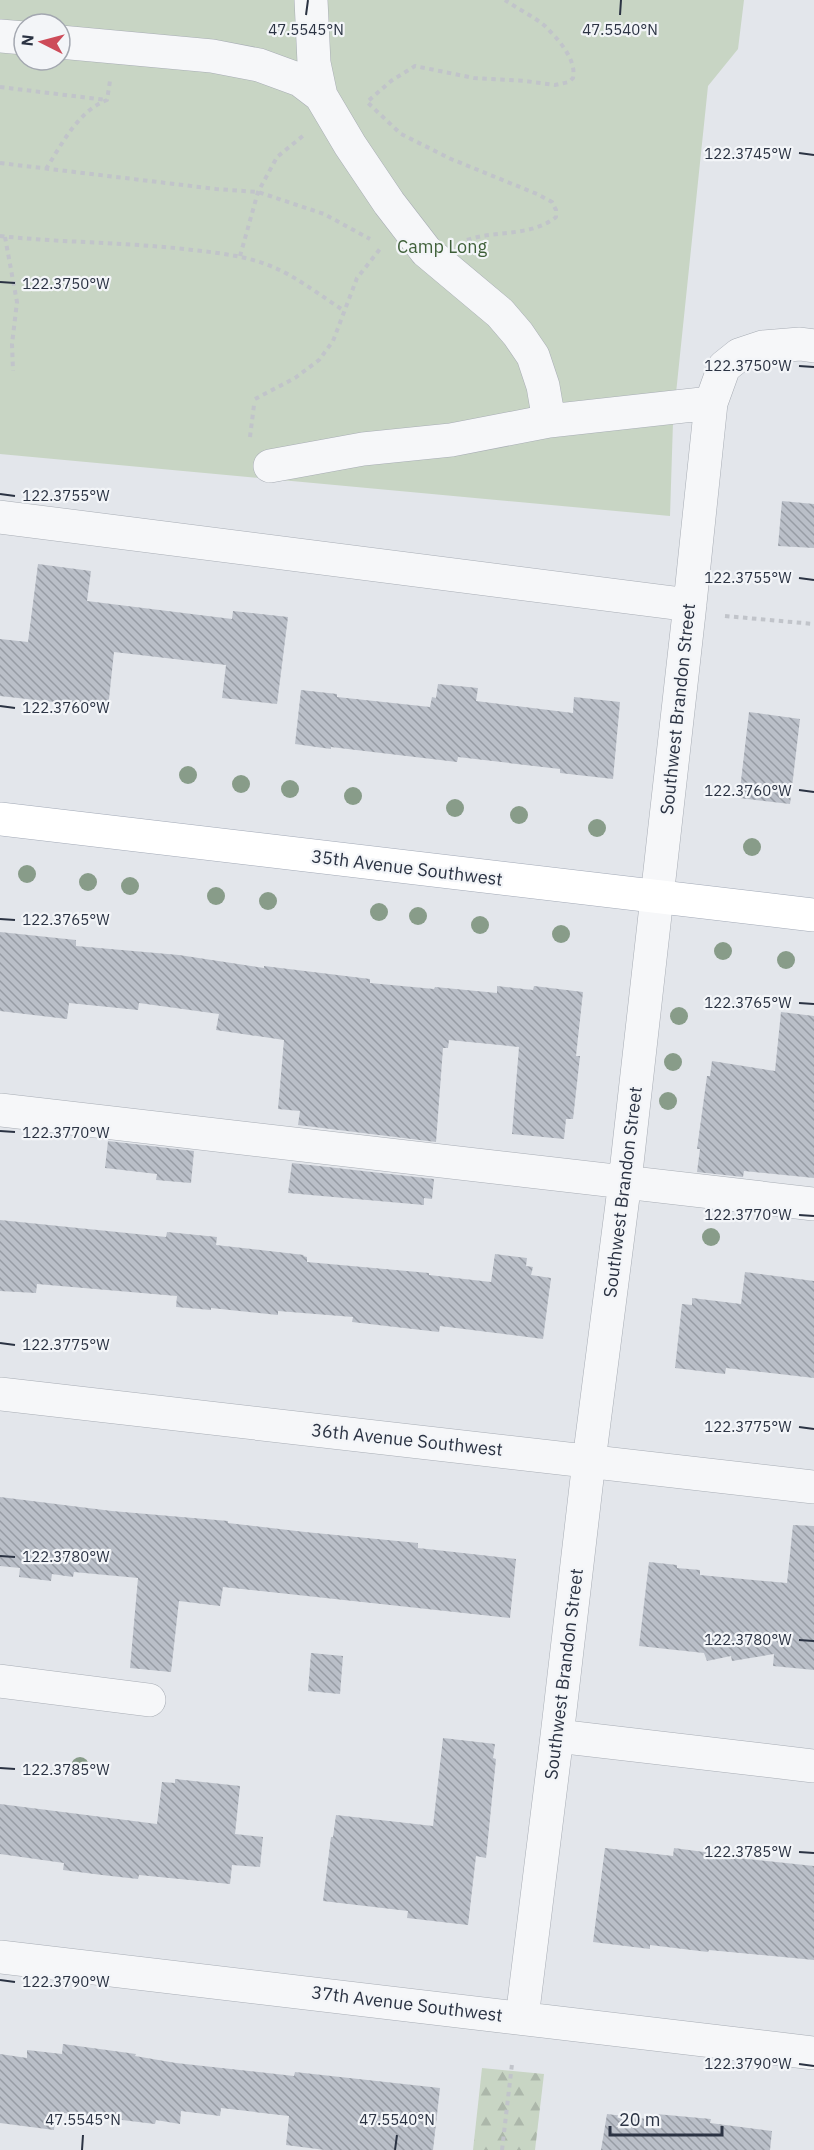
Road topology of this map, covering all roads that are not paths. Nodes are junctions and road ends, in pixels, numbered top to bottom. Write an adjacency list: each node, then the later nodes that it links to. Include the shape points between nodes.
1 (311, 0): 3 (street, via 314,63)
2 (72, 43): 3 (street, via 212,56 259,65 300,80)
3 (327, 104): 6 (street, via 389,203 423,246 500,313 518,334 533,356)
4 (814, 346): 5 (street, Southwest Brandon Street, via 763,347 739,355 724,367)
5 (711, 403): 6 (street); 9 (street, Southwest Brandon Street)
6 (549, 421): 7 (street, via 451,440 363,449)
7 (270, 466)
8 (0, 517): 9 (street)
9 (690, 609): 11 (street, Southwest Brandon Street)
10 (0, 819): 11 (main road, 35th Avenue Southwest)
11 (657, 898): 12 (main road, 35th Avenue Southwest); 14 (street, Southwest Brandon Street)
12 (814, 915)
13 (0, 1110): 14 (street)
14 (625, 1181): 15 (street); 17 (street, Southwest Brandon Street)
15 (814, 1204)
16 (0, 1394): 17 (street, 36th Avenue Southwest)
17 (589, 1461): 18 (street, 36th Avenue Southwest); 21 (street, Southwest Brandon Street)
18 (814, 1487)
19 (0, 1681): 20 (street)
20 (149, 1700)
21 (557, 1736): 22 (street); 24 (street, Southwest Brandon Street)
22 (814, 1766)
23 (0, 1957): 24 (street, 37th Avenue Southwest)
24 (522, 2018): 25 (street, 37th Avenue Southwest)
25 (814, 2053)

